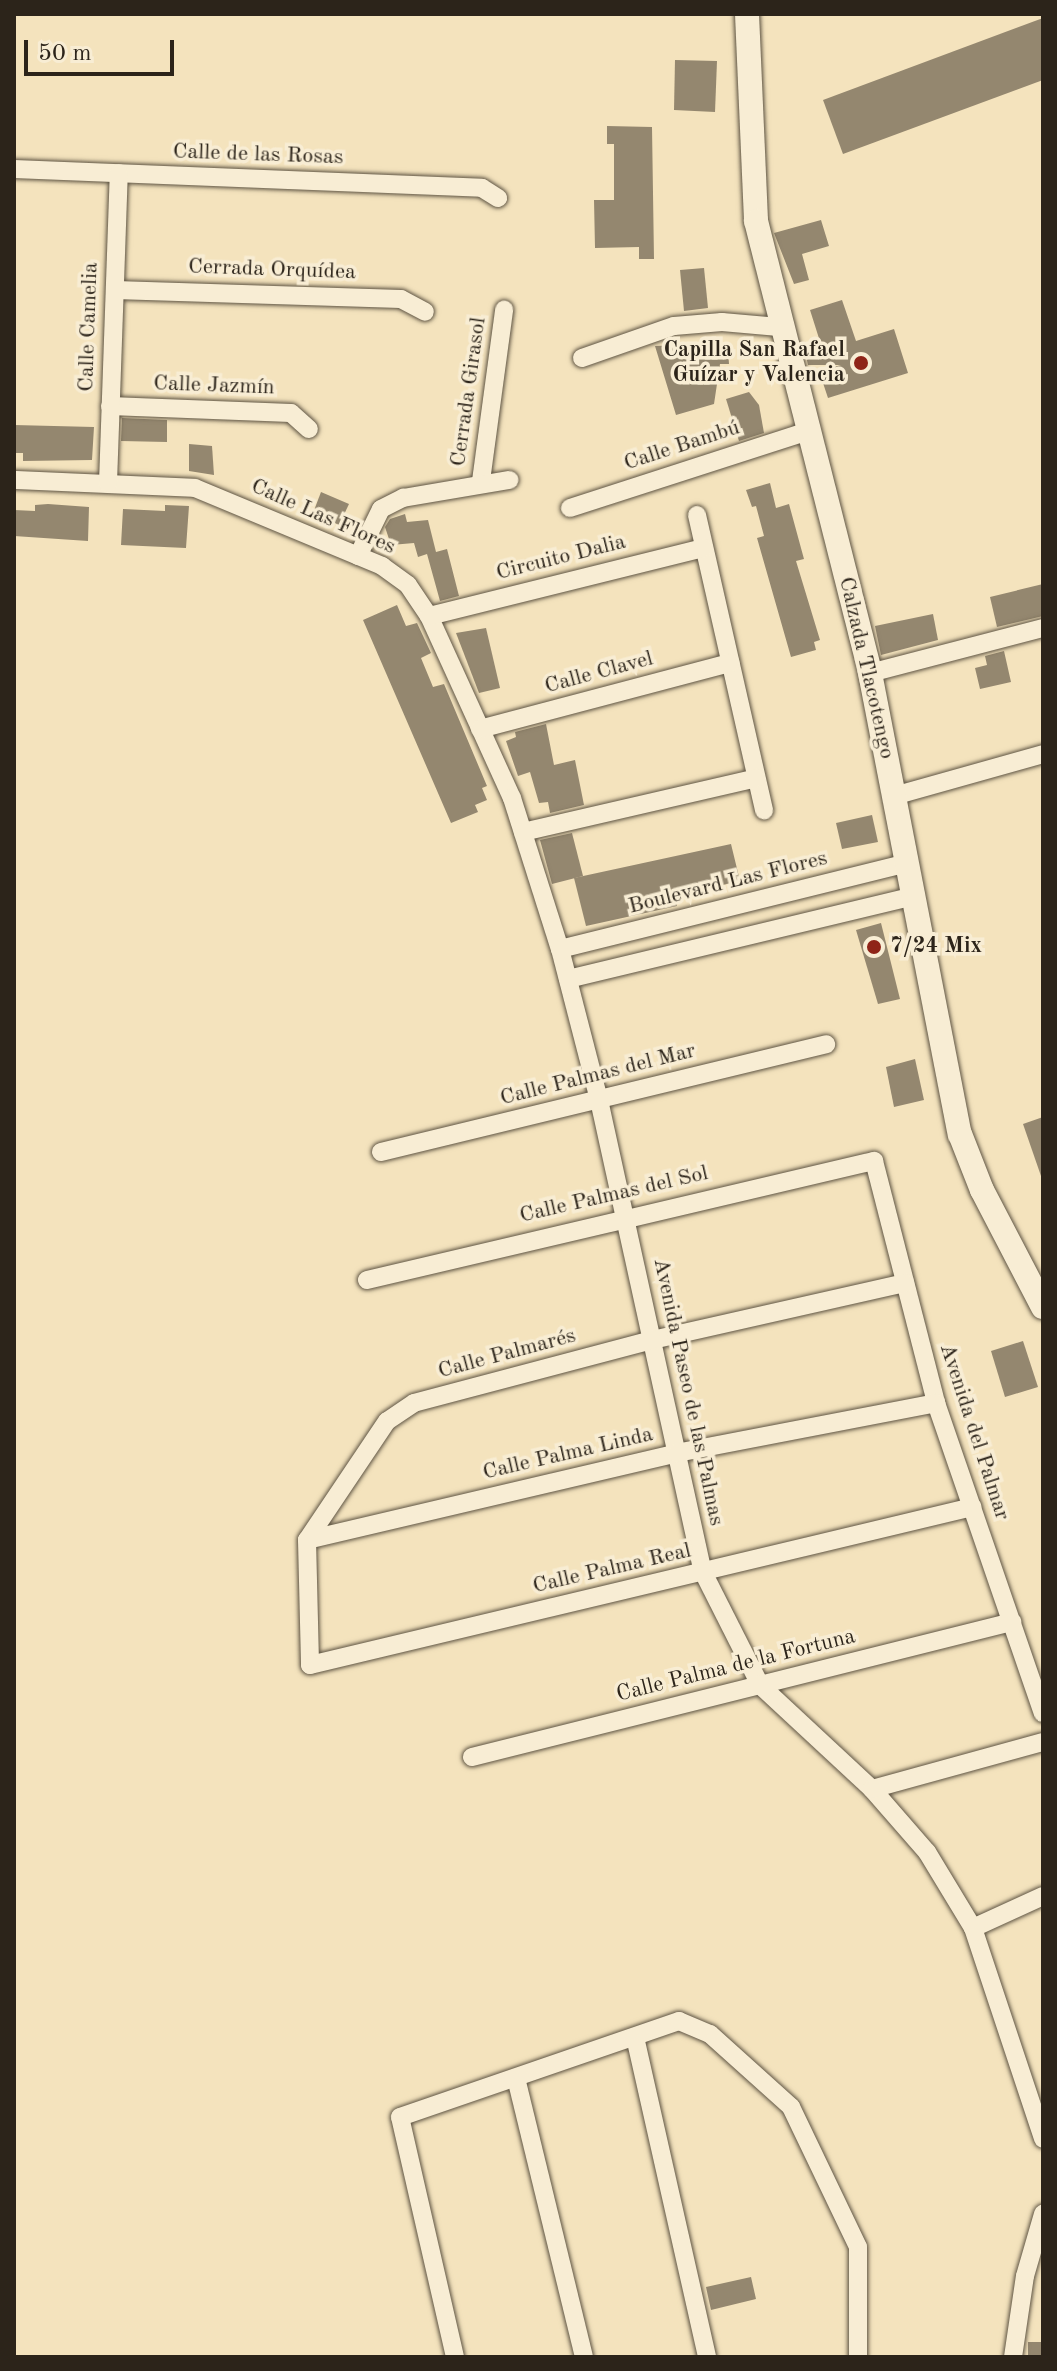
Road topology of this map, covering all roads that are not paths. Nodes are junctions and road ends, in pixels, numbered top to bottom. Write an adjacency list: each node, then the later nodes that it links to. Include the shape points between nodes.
1 (747, 14): 8 (street, Calzada Tlacotengo, via 752,185)
2 (14, 169): 3 (street, Calle de las Rosas)
3 (119, 173): 4 (street, Calle de las Rosas, via 482,188); 5 (street, Calle Camelia)
4 (498, 198)
5 (115, 290): 7 (street, Cerrada Orquídea, via 401,299); 10 (street, Calle Camelia)
6 (504, 310): 15 (street, Cerrada Girasol)
7 (425, 312)
8 (779, 327): 9 (street, via 722,322 674,326); 12 (street, Calzada Tlacotengo)
9 (582, 358)
10 (110, 406): 11 (street, Calle Jazmín, via 291,413); 16 (street, Calle Camelia)
11 (309, 429)
12 (808, 431): 17 (street, Calle Bambú); 24 (street, Calzada Tlacotengo)
13 (14, 480): 16 (street, Calle Las Flores)
14 (509, 480): 15 (street, Cerrada Girasol)
15 (481, 481): 20 (street, Cerrada Girasol, via 403,498 381,509)
16 (108, 483): 20 (street, Calle Las Flores, via 195,488)
17 (570, 508)
18 (697, 515): 19 (street)
19 (704, 548): 21 (street, Circuito Dalia); 23 (street)
20 (358, 556): 21 (street, Calle Las Flores, via 408,585)
21 (429, 616): 25 (street, Calle Las Flores)
22 (1043, 628): 24 (street)
23 (730, 663): 25 (street, Calle Clavel); 27 (street)
24 (870, 673): 28 (street, Calzada Tlacotengo)
25 (480, 729): 30 (street, Calle Las Flores)
26 (1043, 754): 28 (street)
27 (756, 778): 29 (street); 30 (street)
28 (894, 796): 31 (street, Calzada Tlacotengo)
29 (764, 810)
30 (523, 832): 33 (street, Calle Las Flores)
31 (907, 863): 32 (street, Calzada Tlacotengo); 33 (street, Boulevard Las Flores)
32 (913, 896): 34 (street); 42 (street, Calzada Tlacotengo, via 960,1134 982,1190)
33 (560, 949): 34 (street, Avenida Paseo de las Palmas)
34 (568, 979): 36 (street, Avenida Paseo de las Palmas)
35 (826, 1044): 36 (street, Calle Palmas del Mar)
36 (599, 1100): 37 (street, Calle Palmas del Mar); 39 (street, Avenida Paseo de las Palmas)
37 (381, 1152)
38 (874, 1161): 39 (street, Calle Palmas del Sol); 41 (street, Avenida del Palmar)
39 (625, 1216): 40 (street, Calle Palmas del Sol); 43 (street, Avenida Paseo de las Palmas)
40 (367, 1280)
41 (905, 1283): 43 (street, Calle Palmarés); 44 (street, Avenida del Palmar)
42 (1043, 1307)
43 (652, 1340): 45 (street, Avenida Paseo de las Palmas); 47 (street, Calle Palmarés, via 414,1403 387,1421)
44 (936, 1403): 45 (street, Calle Palma Linda); 46 (street, Avenida del Palmar)
45 (677, 1453): 47 (street, Calle Palma Linda); 48 (street, Avenida Paseo de las Palmas)
46 (972, 1507): 48 (street, Calle Palma Real); 49 (street, Avenida del Palmar)
47 (307, 1540): 48 (street, Calle Palma Real, via 310,1665)
48 (703, 1572): 50 (street, Avenida Paseo de las Palmas)
49 (1012, 1622): 50 (street, Calle Palma de la Fortuna); 51 (street, Avenida del Palmar)
50 (760, 1685): 53 (street, Calle Palma de la Fortuna); 54 (street, Avenida Paseo de las Palmas)
51 (1043, 1713)
52 (1043, 1742): 54 (street)
53 (472, 1757)
54 (872, 1789): 56 (street, Avenida Paseo de las Palmas, via 927,1852)
55 (1043, 1896): 56 (street)
56 (973, 1928): 59 (street, Avenida Paseo de las Palmas)
57 (635, 2037): 58 (street); 63 (street); 64 (street, via 679,2021 710,2034 791,2107 858,2247)
58 (516, 2078): 61 (street, via 400,2117); 62 (street)
59 (1043, 2139)
60 (1043, 2214): 65 (street, via 1025,2276)
61 (455, 2357)
62 (584, 2357)
63 (707, 2357)
64 (858, 2357)
65 (1013, 2357)

